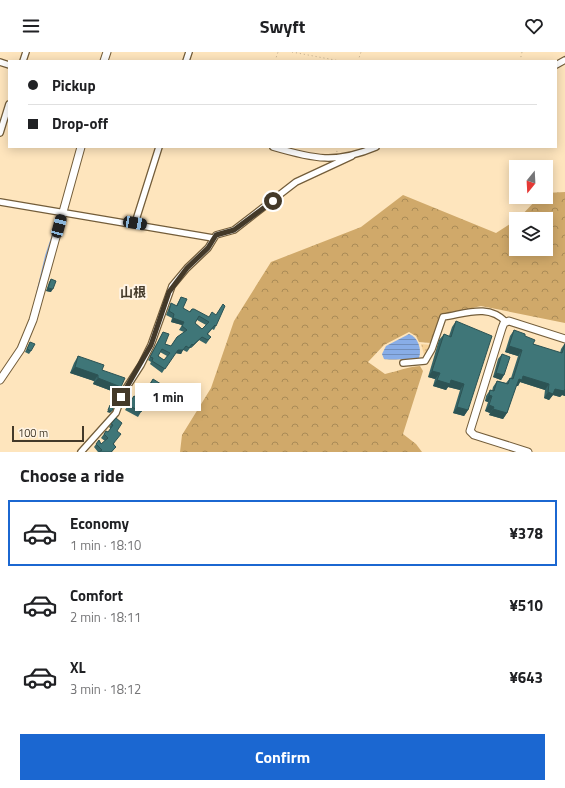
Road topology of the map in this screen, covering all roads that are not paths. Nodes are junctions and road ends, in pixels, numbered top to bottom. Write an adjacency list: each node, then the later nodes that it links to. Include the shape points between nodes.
1 (8, 107): 2 (street)
2 (0, 133)
3 (81, 148): 9 (street)
4 (159, 148): 10 (street)
5 (277, 148): 7 (street, via 316,158)
6 (373, 148): 7 (street)
7 (352, 156): 11 (street, via 296,182 234,230)
8 (0, 202): 9 (street)
9 (60, 213): 10 (street); 15 (street, via 29,331 21,349)
10 (135, 223): 11 (street)
11 (213, 238): 16 (street, via 208,248 172,286 151,345 123,393 116,413)
12 (506, 322): 13 (street); 14 (street, via 498,315 481,309 443,317 425,361); 17 (street, via 470,431 474,435)
13 (565, 340)
14 (403, 363)
15 (0, 380)
16 (81, 452)
17 (528, 452)

